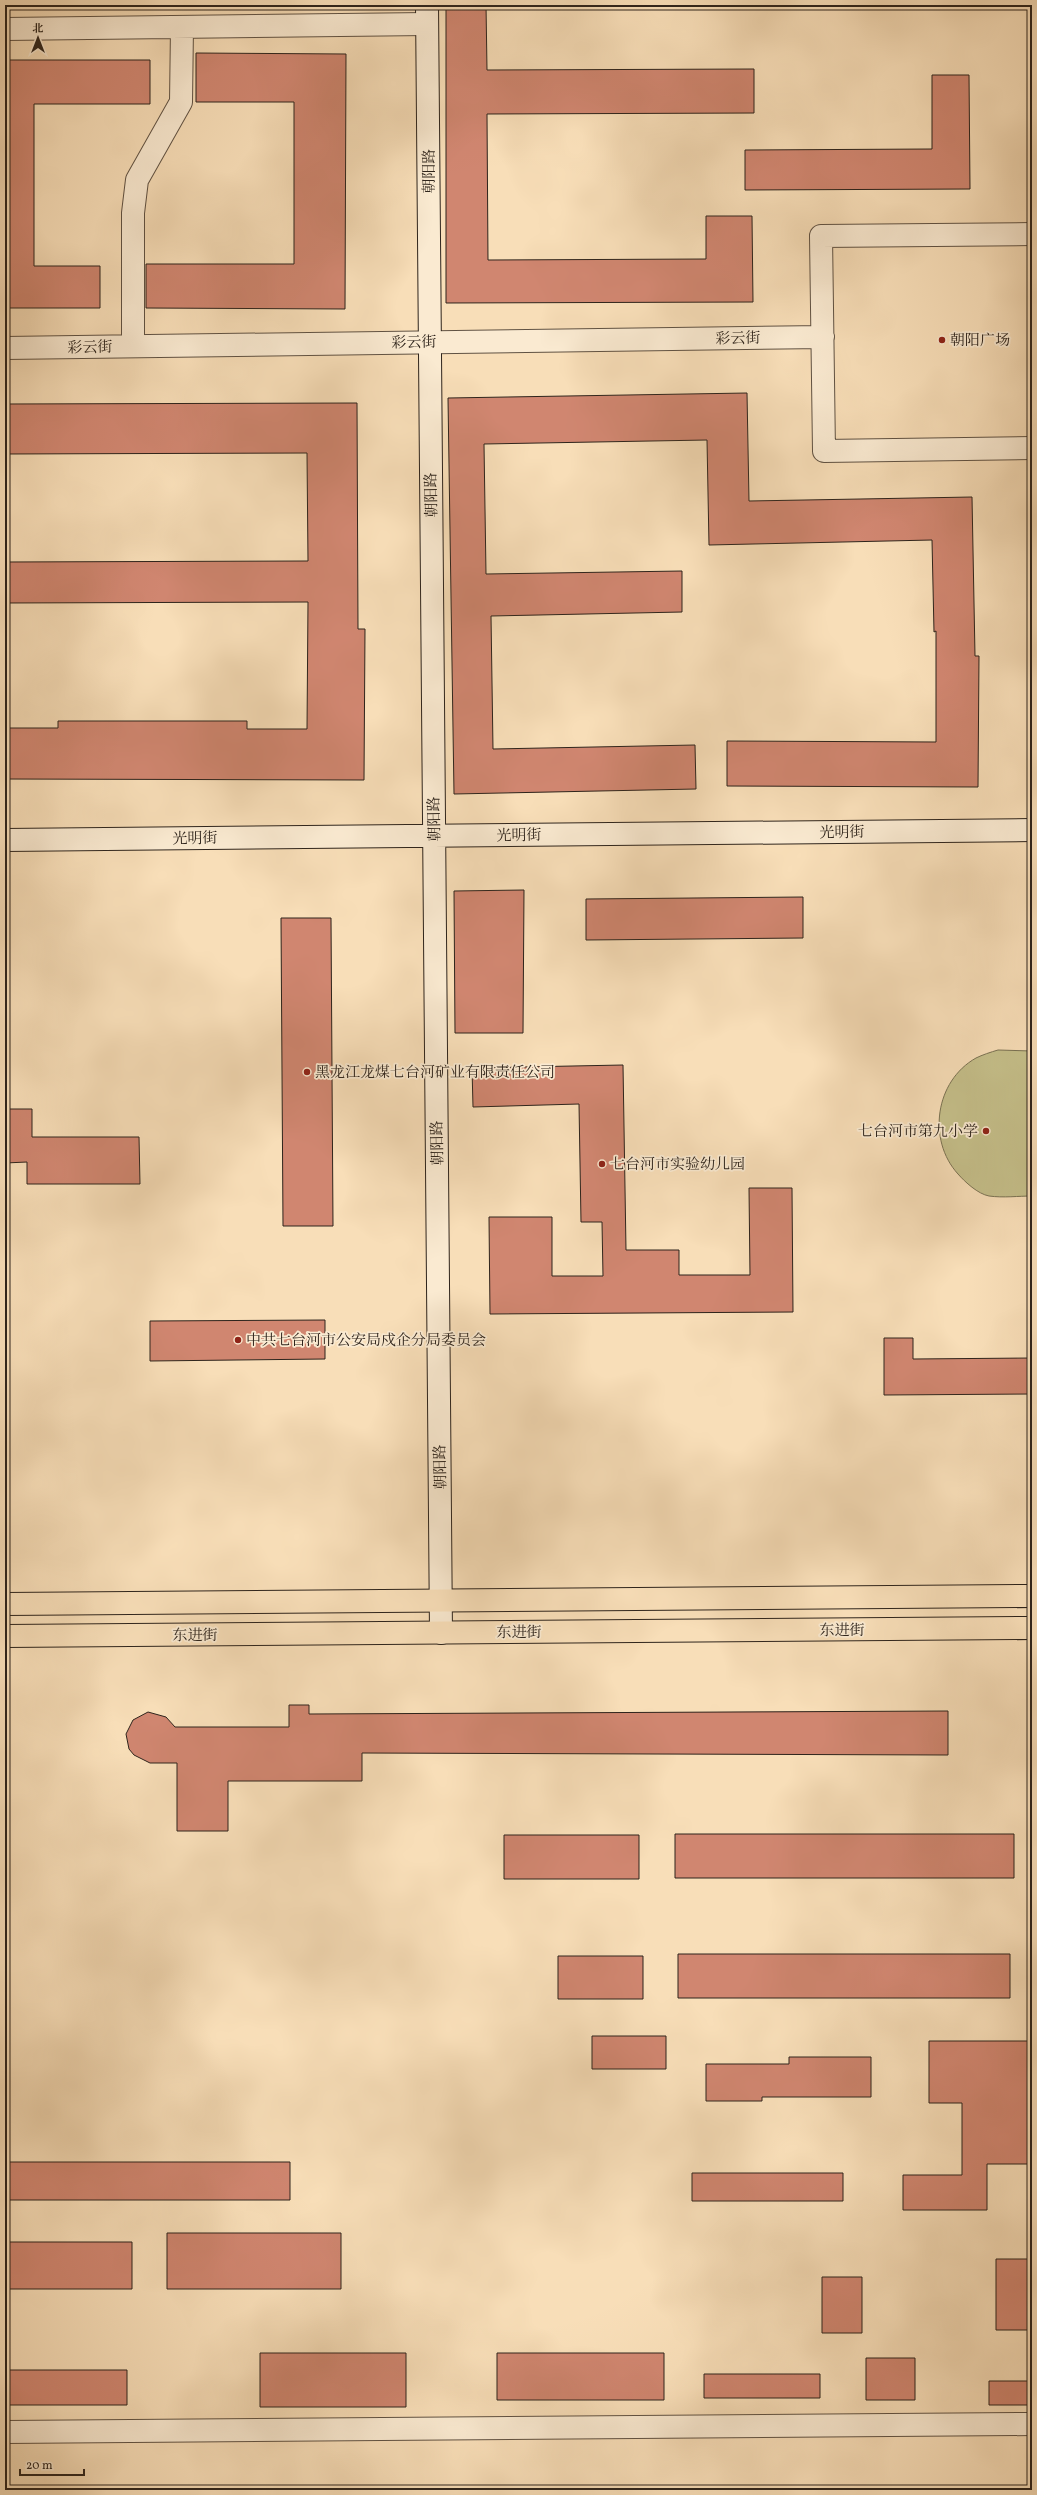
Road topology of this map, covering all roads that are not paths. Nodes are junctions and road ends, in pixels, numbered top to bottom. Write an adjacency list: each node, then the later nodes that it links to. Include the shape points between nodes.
1 (427, 15): 2 (street); 6 (street, 朝阳路)
2 (182, 27): 3 (street); 7 (street, via 181,102 137,180 133,213)
3 (5, 29)
4 (1032, 234): 5 (street, via 821,236)
5 (823, 336): 6 (street, 彩云街); 9 (street, via 824,451)
6 (430, 342): 7 (street, 彩云街); 11 (street, 朝阳路)
7 (133, 346): 8 (street, 彩云街)
8 (5, 348)
9 (1032, 448)
10 (1032, 830): 11 (street, 光明街)
11 (434, 836): 12 (street, 光明街); 14 (street, 朝阳路)
12 (5, 840)
13 (1032, 1596): 14 (main road, 东进街)
14 (441, 1601): 15 (main road, 东进街); 17 (street, 朝阳路)
15 (5, 1604)
16 (1032, 1628): 17 (main road, 东进街)
17 (441, 1633): 18 (main road, 东进街)
18 (5, 1636)
19 (1032, 2424): 20 (street)
20 (5, 2432)

